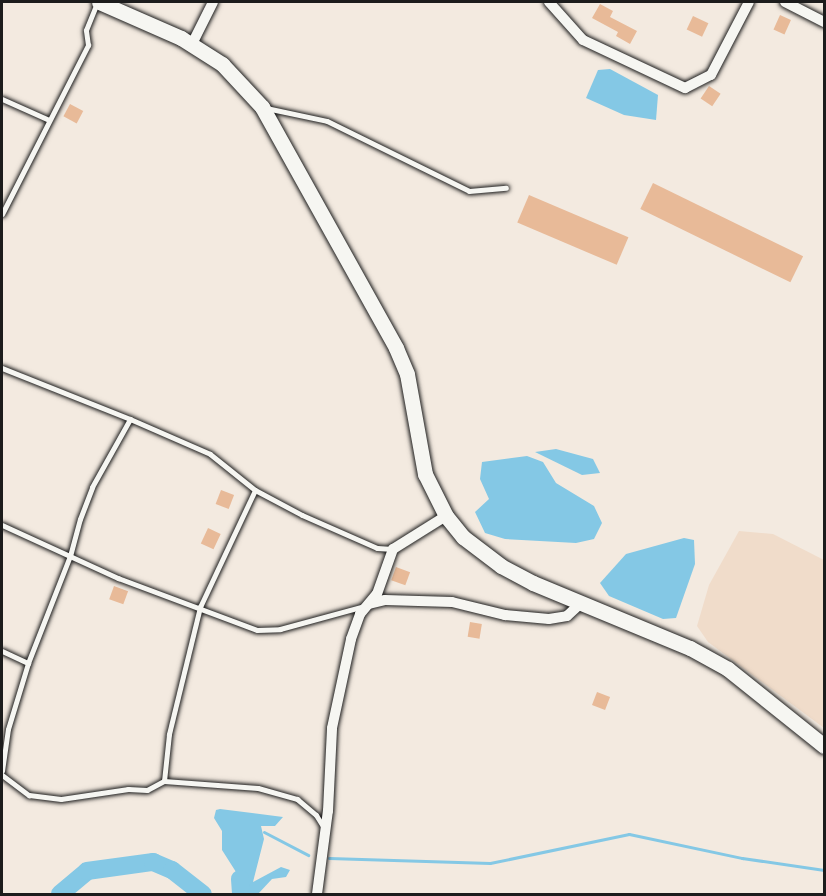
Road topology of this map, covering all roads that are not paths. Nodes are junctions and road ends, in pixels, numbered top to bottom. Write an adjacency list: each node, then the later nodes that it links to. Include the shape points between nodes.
1 (99, 2): 7 (main road); 10 (lane, via 86,30 88,45)
2 (213, 2): 7 (street)
3 (549, 2): 4 (street, via 583,40 685,88 711,75)
4 (749, 2)
5 (785, 2): 6 (street)
6 (825, 22)
7 (192, 44): 9 (main road, via 222,64)
8 (2, 99): 10 (lane)
9 (262, 106): 11 (lane, via 327,121 469,191); 16 (main road, via 396,348 407,374 425,474)
10 (49, 120): 12 (lane)
11 (506, 188)
12 (2, 214)
13 (2, 368): 14 (lane)
14 (130, 418): 15 (lane, via 210,454); 19 (lane, via 92,487)
15 (255, 490): 18 (lane, via 337,531 377,548); 22 (lane)
16 (446, 516): 18 (street); 21 (main road, via 463,537 501,566)
17 (2, 525): 19 (lane)
18 (393, 549): 20 (street, via 377,594)
19 (70, 556): 22 (lane, via 164,597); 24 (lane)
20 (369, 604): 21 (street, via 385,600 452,602 505,615 549,619 567,616); 22 (lane, via 280,629 257,630); 28 (street, via 351,639 332,728)
21 (580, 604): 25 (main road, via 690,648 728,669)
22 (200, 607): 27 (lane, via 169,734)
23 (2, 651): 24 (lane)
24 (28, 663): 26 (lane, via 8,729)
25 (825, 746)
26 (2, 773): 27 (lane, via 29,795 61,800 128,789 147,790)
27 (164, 781): 28 (lane, via 258,788 297,799 324,826)
28 (324, 837): 29 (street)
29 (318, 894)

